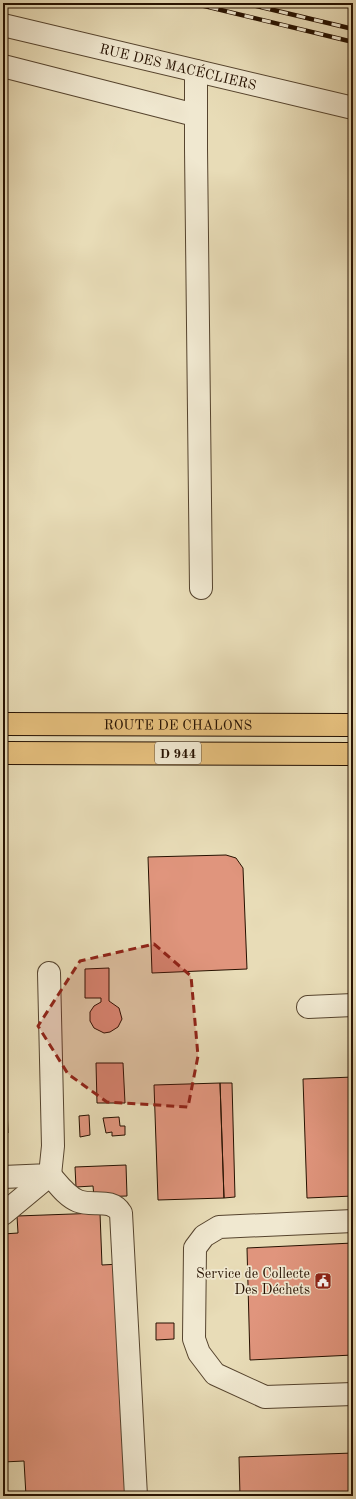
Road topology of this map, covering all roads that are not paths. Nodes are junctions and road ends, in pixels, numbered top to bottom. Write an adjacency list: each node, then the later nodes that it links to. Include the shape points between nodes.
1 (3, 25): 3 (street, RUE DES MACÉCLIERS)
2 (3, 66): 5 (street)
3 (196, 71): 4 (street, RUE DES MACÉCLIERS); 5 (street)
4 (353, 108)
5 (195, 115): 6 (street)
6 (201, 588)
7 (3, 724): 8 (main road, ROUTE DE CHALONS / D 944)
8 (353, 724)
9 (3, 753): 10 (main road, ROUTE DE CHALONS / D 944)
10 (353, 754)
11 (49, 973): 14 (street, via 52,1146)
12 (353, 1005): 13 (street)
13 (308, 1007)
14 (50, 1175): 15 (street); 16 (street); 19 (street, via 65,1193 78,1201 112,1204 118,1207 121,1213)
15 (3, 1177)
16 (3, 1214)
17 (353, 1221): 18 (street, via 219,1227 204,1236 195,1248 194,1339 199,1353 215,1374 265,1397)
18 (353, 1394)
19 (136, 1496)

